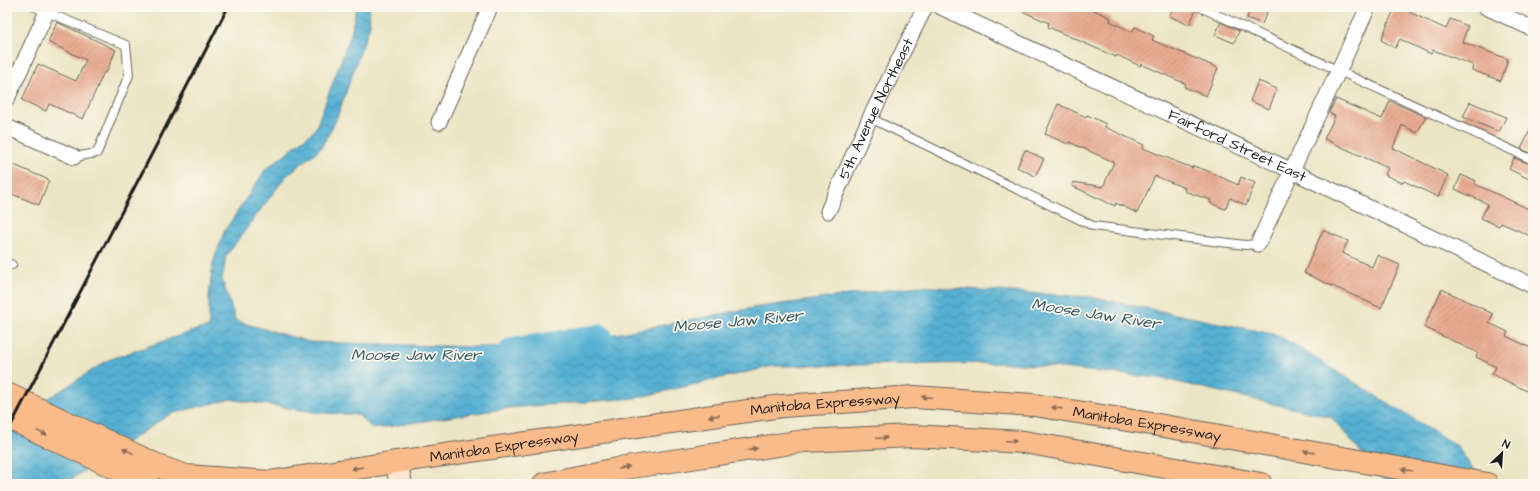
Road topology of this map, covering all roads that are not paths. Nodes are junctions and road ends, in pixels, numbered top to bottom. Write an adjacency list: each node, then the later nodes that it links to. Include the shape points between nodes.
1 (490, 7): 12 (street)
2 (925, 7): 11 (street, 5th Avenue Northeast)
3 (941, 7): 16 (street, Fairford Street East)
4 (1200, 7): 9 (lane)
5 (1368, 7): 9 (street)
6 (1486, 7): 8 (street)
7 (44, 9): 10 (street); 14 (lane, via 126,45 129,74 97,153)
8 (1533, 29)
9 (1338, 71): 15 (lane); 16 (street)
10 (7, 99)
11 (870, 118): 17 (street, 5th Avenue Northeast); 18 (lane, via 1093,226 1244,245)
12 (439, 122)
13 (7, 127): 14 (street)
14 (74, 157)
15 (1533, 160)
16 (1292, 171): 18 (street); 19 (street, Fairford Street East)
17 (828, 211)
18 (1258, 244)
19 (1533, 286)
20 (7, 394): 22 (main road, Manitoba Expressway, one-way to 20, via 270,482 186,476 163,468)
21 (7, 417): 23 (main road, one-way to 23)
22 (396, 462): 24 (street); 25 (street); 28 (main road, Manitoba Expressway, one-way to 22, via 1172,427 1034,405 914,396 782,406)
23 (149, 484)
24 (394, 484)
25 (401, 484)
26 (544, 484): 27 (main road, one-way to 27, via 612,470 804,441 912,436 1024,442)
27 (1261, 484)
28 (1487, 484)

